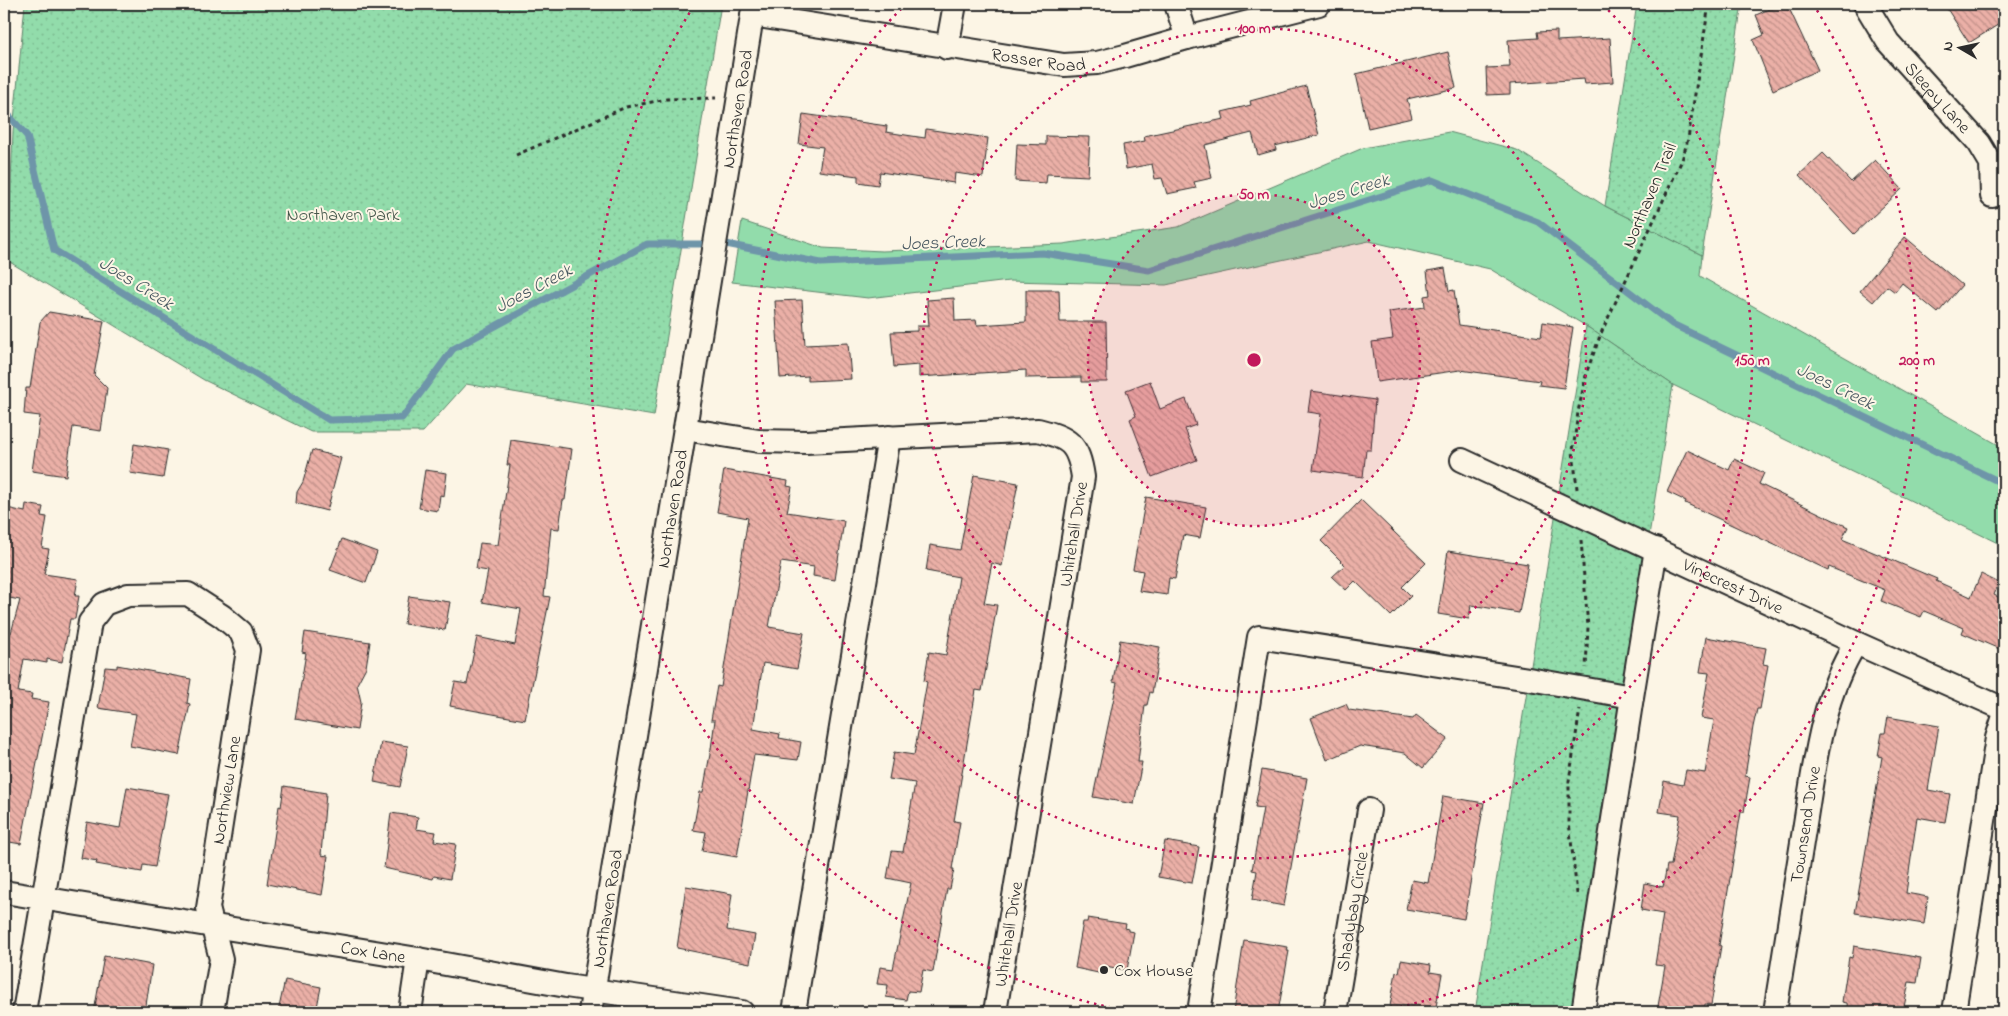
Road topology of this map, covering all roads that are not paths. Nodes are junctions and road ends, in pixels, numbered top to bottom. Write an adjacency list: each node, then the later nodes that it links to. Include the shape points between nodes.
1 (954, 4): 7 (street)
2 (1176, 4): 6 (street)
3 (1319, 4): 6 (street, Rosser Road)
4 (1865, 4): 8 (street, Sleepy Lane, via 1888,42 1979,143 1991,163)
5 (753, 10): 7 (street, Rosser Road); 9 (street, Northaven Road)
6 (1187, 38): 7 (street, Rosser Road, via 1096,63 1064,65)
7 (947, 48)
8 (1992, 196)
9 (685, 428): 10 (street, Whitehall Drive, via 759,441); 22 (street, Northaven Road)
10 (889, 437): 28 (street); 29 (street, Whitehall Drive, via 1038,430 1061,436 1081,460 1082,487)
11 (1462, 460): 12 (street, Vinecrest Drive)
12 (1656, 549): 13 (street, Vinecrest Drive); 14 (street)
13 (1856, 643): 15 (street, Vinecrest Drive); 33 (street, Townsend Drive, via 1828,703 1817,751)
14 (1632, 697): 30 (street, via 1259,637); 32 (street)
15 (2004, 709)
16 (2004, 716): 34 (street, via 1997,738)
17 (1369, 810): 31 (street, Shadybay Circle)
18 (4, 892): 19 (street, Cox Lane)
19 (43, 898): 20 (street, Cox Lane); 20 (street, Northview Lane, via 90,622 104,604 128,594 188,594 240,632 248,650 208,908); 23 (street)
20 (213, 926): 21 (street, Cox Lane); 24 (street, Northview Lane, via 221,959)
21 (418, 960): 22 (street, Cox Lane); 25 (street)
22 (593, 990): 26 (street, Northaven Road); 27 (street, Cox Lane)
23 (24, 1012)
24 (212, 1012)
25 (410, 1012)
26 (590, 1012)
27 (742, 1012)
28 (794, 1012)
29 (995, 1012)
30 (1199, 1012)
31 (1335, 1012)
32 (1583, 1012)
33 (1775, 1012)
34 (1954, 1012)

